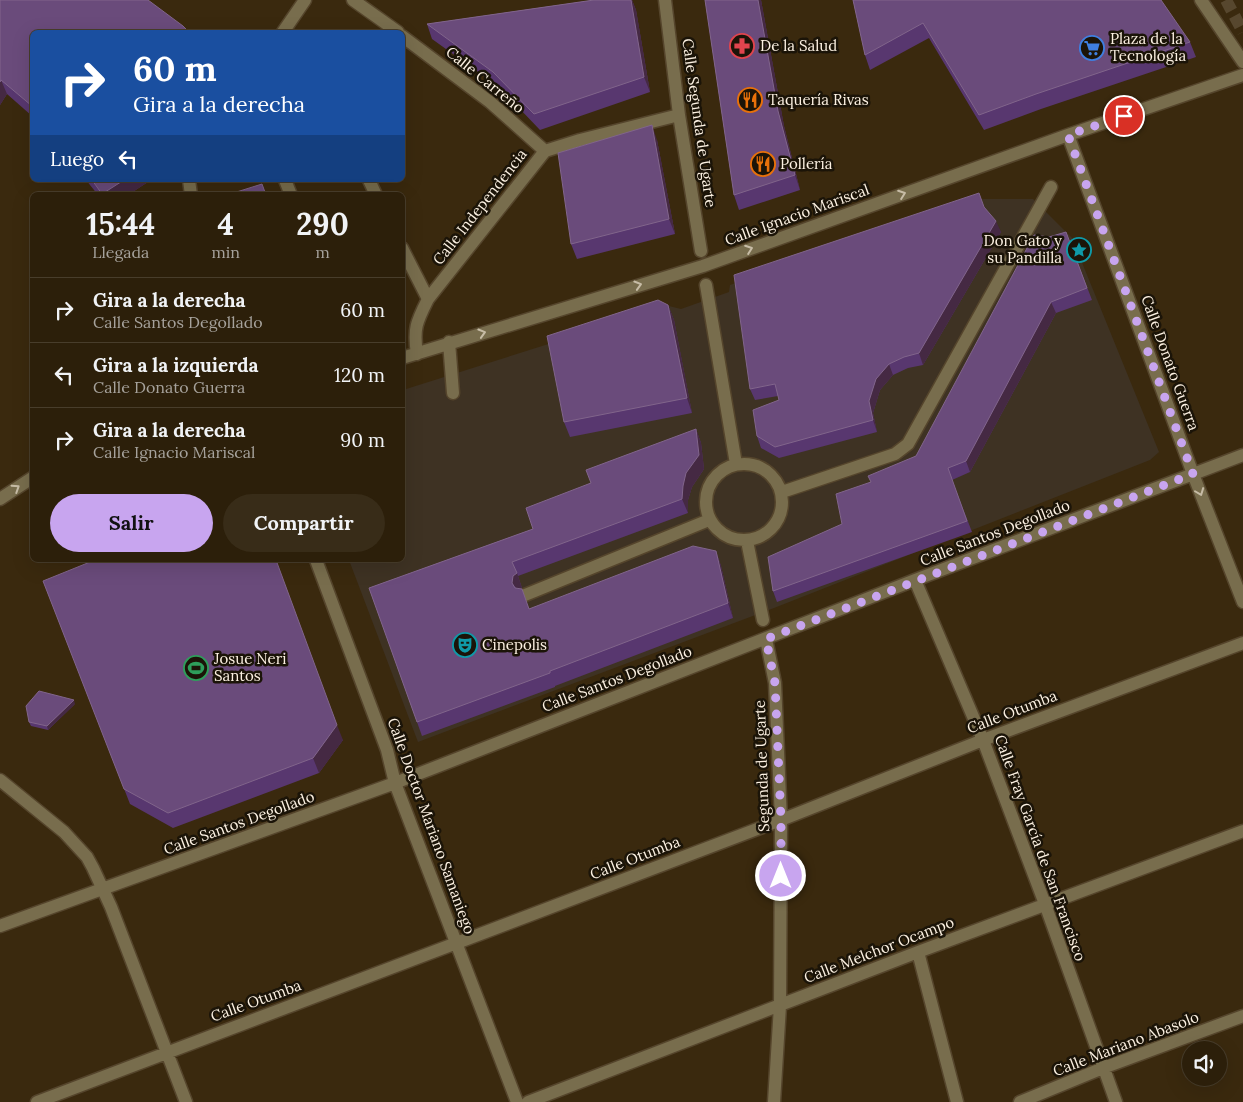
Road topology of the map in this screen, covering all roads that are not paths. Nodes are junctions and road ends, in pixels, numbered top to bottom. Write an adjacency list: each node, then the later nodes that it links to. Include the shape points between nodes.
1 (305, 0): 5 (street)
2 (354, 0): 6 (street)
3 (666, 0): 10 (street, Calle Segunda de Ugarte)
4 (1201, 0): 8 (street)
5 (284, 30)
6 (395, 30)
7 (405, 38): 12 (street, Calle Carreño, via 490,102)
8 (1243, 62)
9 (1243, 74): 11 (street, Calle Ignacio Mariscal)
10 (679, 115): 12 (street, Calle Independencia); 14 (street, Calle Segunda de Ugarte)
11 (1068, 135): 18 (street, Calle Ignacio Mariscal, one-way to 11, via 703,266); 24 (street, Calle Donato Guerra)
12 (545, 151): 17 (street, Calle Independencia)
13 (1051, 187): 26 (street, via 908,444 895,454)
14 (701, 251)
15 (405, 254): 17 (street)
16 (706, 285): 23 (street)
17 (428, 299): 19 (street, Calle Independencia, via 414,337)
18 (450, 342): 19 (street, Calle Ignacio Mariscal); 21 (street)
19 (417, 354): 20 (street, Calle Ignacio Mariscal)
20 (405, 357)
21 (453, 393)
22 (1243, 455): 24 (street, Calle Santos Degollado)
23 (736, 464): 26 (street, via 751,464 765,470); 28 (street, via 723,469 706,492)
24 (1193, 474): 31 (street, Calle Santos Degollado); 33 (street, Calle Donato Guerra, one-way to 33)
25 (30, 479): 27 (street, one-way to 25)
26 (782, 492): 29 (street, via 783,506 775,525 760,538)
27 (0, 499)
28 (709, 520): 29 (street, via 719,532 732,539); 32 (street)
29 (747, 541): 34 (street)
30 (317, 562): 39 (street, Calle Doctor Mariano Samaniego, via 387,750)
31 (915, 580): 35 (street, Calle Santos Degollado); 37 (street, Calle Fray García de San Francisco)
32 (525, 595)
33 (1243, 602)
34 (763, 620)
35 (766, 639): 39 (street, Calle Santos Degollado); 40 (street, Segunda de Ugarte, via 775,683)
36 (1243, 643): 37 (street, Calle Otumba)
37 (983, 740): 40 (street, Calle Otumba); 43 (street, Calle Fray García de San Francisco)
38 (0, 780): 42 (street, via 64,832 87,857)
39 (395, 783): 42 (street, Calle Santos Degollado); 45 (street, Calle Doctor Mariano Samaniego)
40 (781, 820): 45 (street, Calle Otumba); 47 (street, Segunda de Ugarte)
41 (1243, 831): 43 (street, Calle Melchor Ocampo)
42 (104, 889): 44 (street, Calle Santos Degollado); 49 (street)
43 (1045, 904): 46 (street, Calle Melchor Ocampo); 50 (street, Calle Fray García de San Francisco)
44 (0, 926)
45 (456, 944): 49 (street, Calle Otumba); 53 (street, Calle Doctor Mariano Samaniego)
46 (918, 952): 47 (street, Calle Melchor Ocampo); 56 (street)
47 (780, 1006): 54 (street, Calle Melchor Ocampo); 55 (street, Segunda de Ugarte)
48 (1243, 1016): 50 (street, Calle Mariano Abasolo)
49 (167, 1052): 51 (street, Calle Otumba); 52 (street)
50 (1103, 1068): 57 (street, Calle Mariano Abasolo); 58 (street, Calle Fray García de San Francisco)
51 (37, 1102)
52 (186, 1102)
53 (517, 1102)
54 (528, 1102)
55 (774, 1102)
56 (957, 1102)
57 (1020, 1102)
58 (1116, 1102)

